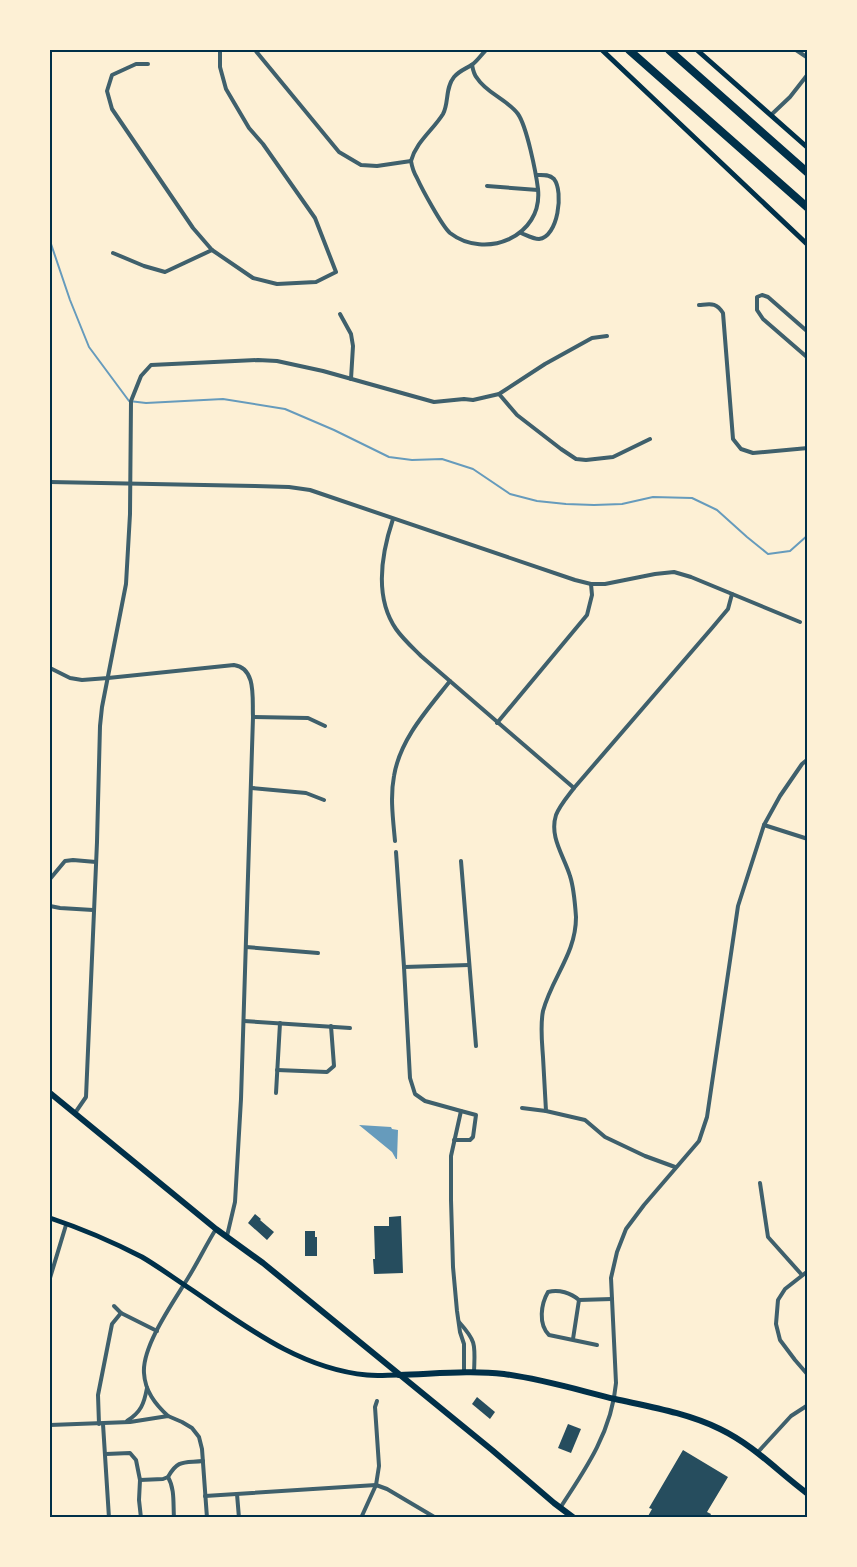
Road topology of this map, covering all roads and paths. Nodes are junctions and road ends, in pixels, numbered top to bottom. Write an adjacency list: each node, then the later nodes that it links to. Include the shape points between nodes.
1 (220, 50): 23 (street, via 226,89 249,128 315,218 336,272 316,282 277,284 253,278)
2 (255, 50): 15 (street, via 339,152 361,165)
3 (486, 50): 11 (street)
4 (602, 50): 22 (main road)
5 (629, 50): 20 (highway)
6 (669, 50): 16 (highway)
7 (697, 50): 13 (main road)
8 (796, 50): 9 (street)
9 (807, 58)
10 (148, 64): 23 (street, via 136,64 112,75 107,91 112,109)
11 (472, 65): 15 (street, via 453,78 442,115 423,137); 17 (street, via 479,82 518,113)
12 (807, 74): 13 (street)
13 (771, 115): 14 (main road)
14 (807, 148)
15 (411, 161): 21 (street, via 417,179 448,231 472,243 488,244)
16 (807, 173)
17 (535, 176): 19 (street); 21 (street, via 553,178 558,213 544,237)
18 (487, 186): 19 (street)
19 (538, 190): 21 (street, via 537,207)
20 (807, 208)
21 (521, 233)
22 (807, 245)
23 (212, 250): 24 (street, via 165,272)
24 (113, 253)
25 (699, 305): 33 (street, via 712,303 723,313 733,439 741,449 753,453)
26 (340, 314): 30 (street, via 351,334)
27 (807, 332): 29 (street, via 768,297 757,297 756,310 763,319)
28 (607, 336): 31 (street, via 592,338)
29 (807, 358)
30 (351, 379): 31 (street, via 434,402); 35 (street, via 277,361 151,365 141,376 131,401)
31 (499, 394): 32 (street, via 516,415 576,459 613,457)
32 (650, 439)
33 (807, 448)
34 (50, 482): 35 (street)
35 (129, 484): 36 (street, via 289,487 310,490); 41 (street, via 126,584)
36 (393, 518): 37 (street); 42 (street, via 384,551 384,599 394,626 404,639)
37 (591, 584): 38 (street, via 674,572); 44 (street, via 587,615)
38 (732, 594): 39 (street); 48 (street, via 728,609)
39 (800, 622)
40 (50, 668): 41 (street, via 70,678)
41 (108, 678): 43 (street, via 239,665 249,674); 55 (street, via 100,726)
42 (450, 681): 44 (street); 52 (street, via 402,751 392,794)
43 (253, 717): 45 (street, via 308,718); 47 (street)
44 (497, 723): 48 (street)
45 (325, 726)
46 (807, 759): 50 (street)
47 (252, 788): 49 (street, via 306,793); 59 (street)
48 (574, 788): 73 (street, via 556,816 558,848 571,876 576,919 570,953 543,1013)
49 (324, 800)
50 (764, 825): 51 (street); 76 (street, via 738,906 707,1117 699,1141)
51 (807, 839)
52 (394, 841)
53 (396, 852): 62 (street)
54 (462, 861): 61 (street)
55 (96, 862): 56 (street, via 65,861); 58 (street)
56 (50, 879)
57 (50, 906): 58 (street)
58 (93, 910): 74 (street, via 86,1097)
59 (246, 947): 60 (street); 63 (street)
60 (318, 953)
61 (469, 965): 62 (street); 67 (street)
62 (404, 968): 72 (street, via 408,1064 415,1094 425,1101)
63 (244, 1021): 64 (street); 81 (street, via 236,1202)
64 (280, 1023): 65 (street); 68 (street)
65 (331, 1026): 66 (street); 68 (street, via 334,1066 327,1072)
66 (350, 1028)
67 (476, 1046)
68 (277, 1070): 69 (street)
69 (276, 1092)
70 (50, 1093): 74 (main road)
71 (522, 1108): 73 (street)
72 (461, 1111): 75 (street); 75 (street, via 476,1115 473,1137)
73 (546, 1111): 76 (street, via 585,1120 605,1137)
74 (75, 1114): 80 (main road)
75 (454, 1140): 90 (street, via 451,1200)
76 (675, 1167): 86 (street, via 626,1229 611,1278)
77 (760, 1183): 83 (street, via 768,1237)
78 (50, 1218): 79 (main road)
79 (66, 1225): 84 (street); 85 (main road, via 106,1239)
80 (216, 1229): 81 (main road); 85 (street)
81 (226, 1237): 96 (main road)
82 (807, 1271): 83 (street)
83 (802, 1275): 97 (street, via 778,1300 776,1324 780,1340)
84 (50, 1278)
85 (184, 1285): 91 (street); 96 (main road, via 307,1360 359,1374)
86 (612, 1299): 87 (street); 99 (street)
87 (579, 1300): 92 (street); 92 (street, via 573,1294 554,1290 544,1299 544,1330 549,1335)
88 (114, 1306): 89 (street)
89 (121, 1313): 91 (street); 104 (street, via 112,1324 98,1395)
90 (459, 1322): 94 (street); 95 (street, via 474,1343)
91 (157, 1331): 98 (street, via 145,1362)
92 (573, 1339): 93 (street)
93 (597, 1345)
94 (464, 1373): 95 (main road); 96 (main road)
95 (474, 1373): 99 (main road, via 537,1380)
96 (399, 1375): 115 (main road)
97 (807, 1375)
98 (147, 1388): 102 (street); 103 (street, via 142,1407)
99 (614, 1399): 106 (main road, via 692,1417); 115 (street, via 598,1447)
100 (377, 1401): 111 (street)
101 (807, 1405): 106 (street, via 791,1416)
102 (168, 1416): 103 (street); 108 (street, via 192,1428 199,1437)
103 (127, 1422): 104 (street)
104 (101, 1424): 105 (street); 107 (street)
105 (50, 1425)
106 (758, 1452): 113 (main road)
107 (106, 1454): 110 (street, via 130,1453 136,1460); 116 (street)
108 (203, 1461): 109 (street, via 181,1462); 114 (street)
109 (168, 1477): 110 (street); 118 (street)
110 (140, 1480): 117 (street)
111 (376, 1485): 112 (street); 121 (street); 122 (street)
112 (237, 1494): 114 (street); 120 (street)
113 (807, 1494)
114 (205, 1496): 119 (street)
115 (560, 1508): 123 (main road)
116 (109, 1518)
117 (141, 1518)
118 (174, 1518)
119 (207, 1518)
120 (239, 1518)
121 (361, 1518)
122 (436, 1518)
123 (574, 1518)

